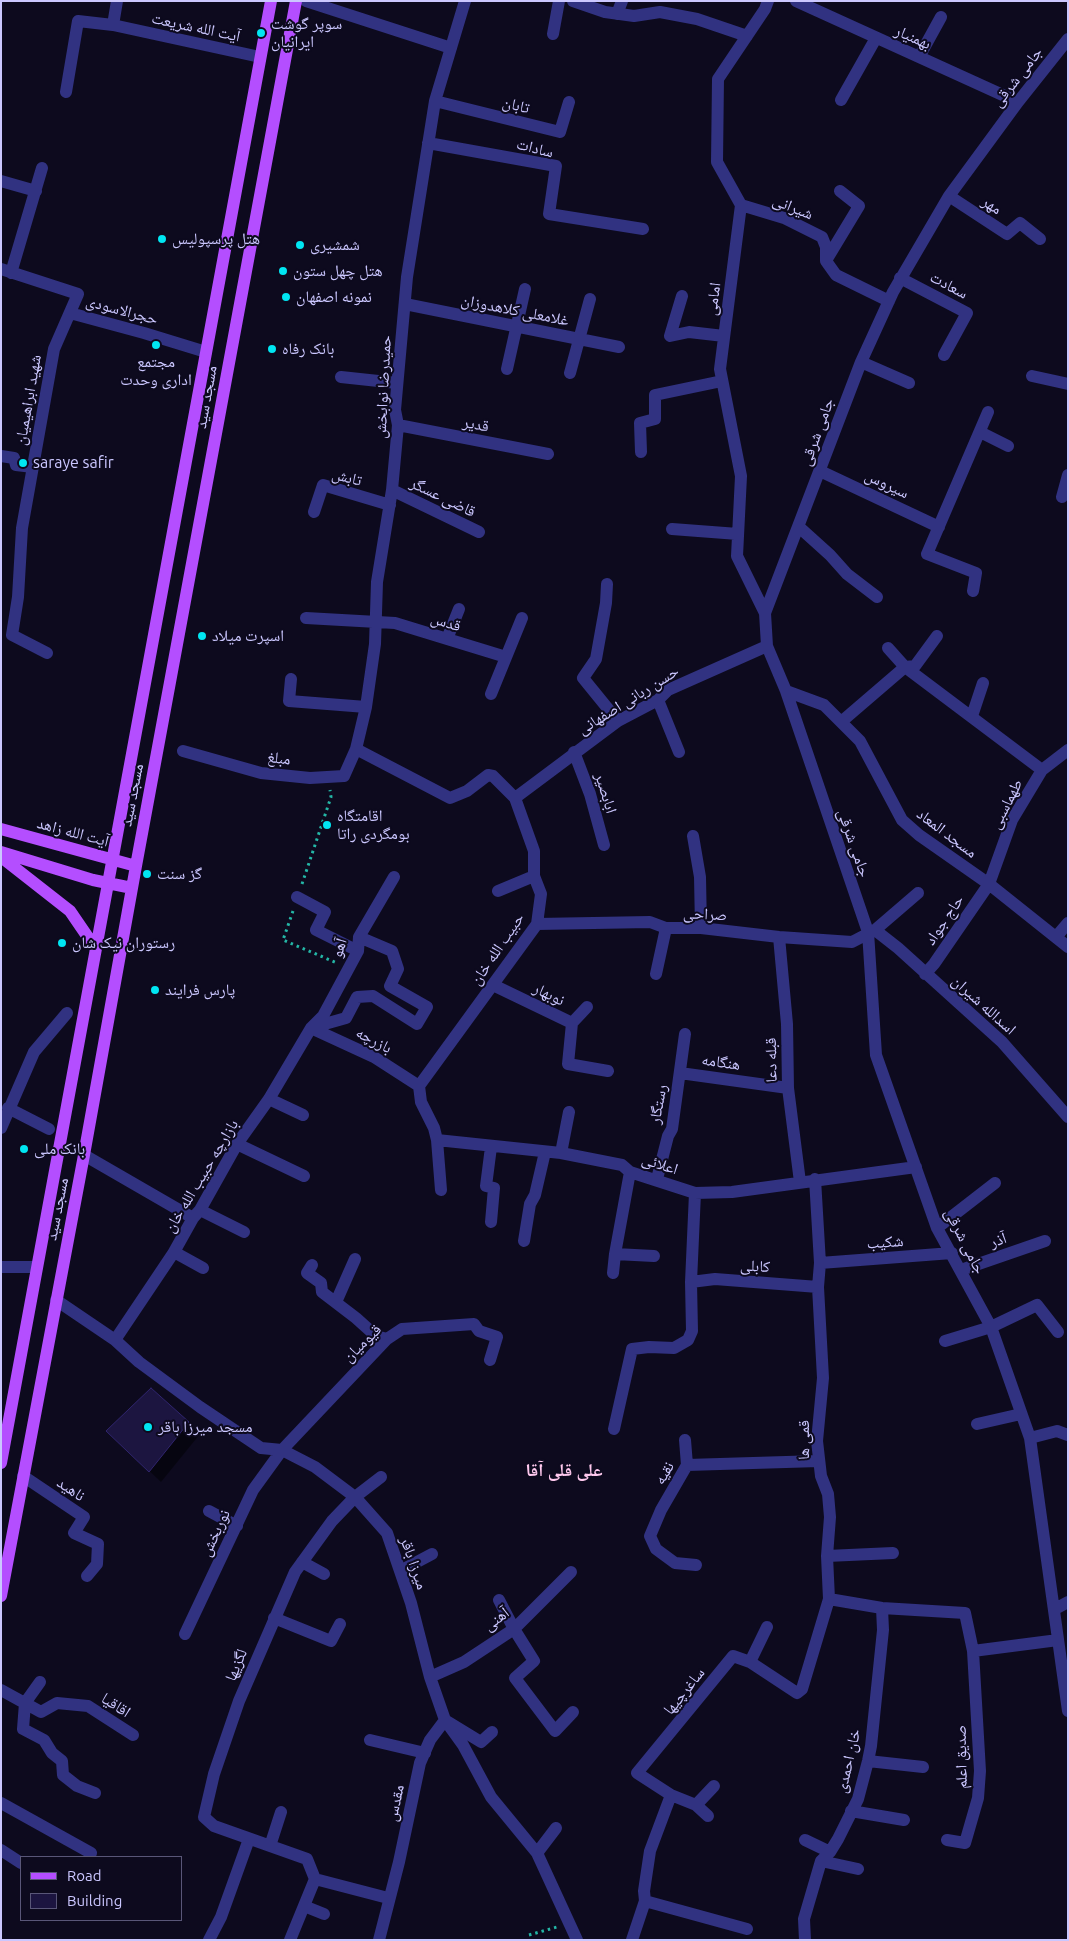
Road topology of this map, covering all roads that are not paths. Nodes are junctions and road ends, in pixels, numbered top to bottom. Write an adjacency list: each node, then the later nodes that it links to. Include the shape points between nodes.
1 (117, 1): 13 (street)
2 (270, 1): 19 (main road, مسجد سید)
3 (296, 1): 116 (main road, مسجد سید)
4 (306, 1): 18 (street)
5 (465, 1): 18 (street, حمیدرضا نوابخش)
6 (559, 1): 14 (street)
7 (573, 1): 11 (street)
8 (622, 1): 11 (street)
9 (768, 1): 15 (street)
10 (796, 1): 16 (street, بهمنیار)
11 (617, 14): 15 (street, via 634,16 660,12 697,19)
12 (941, 17): 20 (street)
13 (113, 25): 19 (street, آیت الله شریعت); 21 (street, آیت الله شریعت, via 78,21)
14 (553, 34)
15 (747, 36): 32 (street, via 718,79 718,162)
16 (876, 38): 20 (street, بهمنیار); 22 (street)
17 (1068, 39): 25 (street, جامی شرقی)
18 (451, 48): 23 (street, حمیدرضا نوابخش)
19 (260, 57): 48 (main road, مسجد سید)
20 (919, 57): 25 (street, بهمنیار)
21 (66, 92)
22 (841, 100)
23 (435, 101): 24 (street, تابان, via 560,132); 26 (street, حمیدرضا نوابخش)
24 (569, 102)
25 (1018, 102): 31 (street, جامی شرقی)
26 (428, 143): 33 (street, سادات, via 556,166 549,214); 42 (street, حمیدرضا نوابخش)
27 (42, 168): 29 (street)
28 (1, 182): 29 (street)
29 (36, 191): 36 (street)
30 (840, 191): 35 (street, via 859,206)
31 (949, 196): 34 (street, مهر, via 1007,234 1020,223); 37 (street, جامی شرقی)
32 (741, 204): 35 (street, شیرانی, via 784,218 822,236); 45 (street, امامی)
33 (644, 229)
34 (1040, 239)
35 (826, 261): 41 (street, via 836,275)
36 (6, 271): 43 (street, حجرالاسودی, via 78,294)
37 (900, 278): 41 (street, جامی شرقی); 49 (street, سعادت, via 968,313)
38 (525, 289): 44 (street)
39 (682, 296): 45 (street, via 670,336 689,332)
40 (590, 299): 46 (street)
41 (888, 301): 50 (street, جامی شرقی)
42 (405, 304): 44 (street, غلامعلی کلاهدوزان); 57 (street, حمیدرضا نوابخش)
43 (70, 313): 48 (street, حجرالاسودی); 66 (street, شهید ابراهیمیان, via 54,349)
44 (516, 326): 46 (street, غلامعلی کلاهدوزان); 51 (street)
45 (724, 336): 55 (street, امامی, via 720,368)
46 (579, 339): 47 (street, غلامعلی کلاهدوزان); 52 (street)
47 (619, 347)
48 (206, 352): 115 (main road, مسجد سید)
49 (944, 355)
50 (861, 362): 56 (street); 67 (street, جامی شرقی)
51 (507, 369)
52 (570, 373)
53 (341, 376): 57 (street)
54 (1032, 376): 58 (street)
55 (722, 381): 63 (street, via 655,395 655,419 640,423); 77 (street, امامی, via 741,476)
56 (909, 383)
57 (397, 384): 60 (street, حمیدرضا نوابخش, via 395,410)
58 (1068, 384)
59 (988, 412): 61 (street)
60 (398, 425): 64 (street, قدیر); 69 (street, حمیدرضا نوابخش)
61 (980, 432): 62 (street); 74 (street)
62 (1008, 446)
63 (641, 452)
64 (548, 454)
65 (1, 456): 66 (street, via 14,458 16,465)
66 (33, 467): 86 (street, شهید ابراهیمیان, via 22,528 18,597)
67 (820, 471): 73 (street, جامی شرقی); 74 (street, سیروس)
68 (1068, 474): 70 (street)
69 (392, 490): 71 (street, حمیدرضا نوابخش); 76 (street, قاضی عسگر)
70 (1062, 497)
71 (390, 505): 72 (street, تابش, via 323,485); 85 (street, حمیدرضا نوابخش, via 377,582)
72 (314, 512)
73 (799, 527): 80 (street, via 847,574); 82 (street, جامی شرقی)
74 (939, 527): 79 (street, via 927,554 976,573)
75 (672, 529): 77 (street)
76 (479, 532)
77 (738, 534): 82 (street, امامی, via 737,556)
78 (606, 584): 101 (street, via 606,603 596,659 583,678)
79 (973, 591)
80 (877, 597)
81 (459, 608): 88 (street)
82 (765, 613): 89 (street, جامی شرقی)
83 (306, 618): 85 (street, قدس)
84 (522, 618): 92 (street)
85 (376, 621): 88 (street, قدس, via 395,623); 99 (street, حمیدرضا نوابخش)
86 (7, 622): 91 (street, شهید ابراهیمیان, via 12,635)
87 (937, 636): 93 (street, via 915,666)
88 (447, 639): 92 (street, قدس)
89 (768, 646): 96 (street, جامی شرقی); 98 (street, حسن ربانی اصفهانی, via 668,690)
90 (888, 648): 93 (street)
91 (47, 653)
92 (506, 657): 97 (street)
93 (906, 668): 100 (street); 102 (street)
94 (291, 680): 99 (street, via 289,701)
95 (983, 683): 100 (street)
96 (786, 691): 102 (street, مسجد المعاد, via 824,705); 129 (street, جامی شرقی)
97 (491, 694)
98 (658, 700): 101 (street, حسن ربانی اصفهانی); 107 (street)
99 (366, 707): 103 (street, حمیدرضا نوابخش)
100 (972, 716): 108 (street)
101 (618, 721): 106 (street, حسن ربانی اصفهانی)
102 (841, 722): 120 (street, مسجد المعاد, via 860,741 902,820 918,835)
103 (356, 749): 105 (street, مبلغ, via 344,776 310,778 261,773); 109 (street, via 450,798 467,791 488,775)
104 (1068, 750): 108 (street, طهماسبی)
105 (183, 751)
106 (574, 752): 109 (street, حسن ربانی اصفهانی); 112 (street, ابابصیر)
107 (680, 752)
108 (1042, 770): 120 (street, طهماسبی, via 1012,820)
109 (515, 798): 118 (street, حبیب الله خان, via 534,851)
110 (1, 829): 115 (main road, آیت الله زاهد)
111 (692, 836): 128 (street, via 700,877)
112 (604, 845)
113 (1, 852): 119 (main road)
114 (1, 856): 134 (main road, via 70,911)
115 (112, 860): 116 (main road, آیت الله زاهد); 119 (main road, مسجد سید)
116 (136, 866): 121 (main road, مسجد سید)
117 (394, 876): 130 (street, آهو)
118 (534, 876): 122 (street); 126 (street, حبیب الله خان, via 541,894)
119 (108, 883): 121 (main road); 134 (main road, مسجد سید)
120 (989, 884): 132 (street, مسجد المعاد); 137 (street, حاج جواد)
121 (132, 888): 160 (main road, مسجد سید)
122 (498, 891)
123 (918, 893): 129 (street, صراحی)
124 (297, 897): 135 (street, via 325,912 316,930)
125 (1068, 923): 132 (street)
126 (537, 924): 127 (street, صراحی, via 650,922); 138 (street, حبیب الله خان)
127 (666, 928): 128 (street, صراحی); 136 (street)
128 (701, 928): 131 (street, صراحی)
129 (872, 931): 131 (street, صراحی, via 852,942); 137 (street, اسدالله شیران, via 898,948); 161 (street, جامی شرقی, via 876,1055)
130 (359, 937): 135 (street, آهو); 142 (street, via 392,951 398,969 390,986 427,1007 417,1024 372,996 357,997 346,1018)
131 (779, 937): 147 (street, قبله دعا, via 787,1024)
132 (1056, 937): 133 (street, مسجد المعاد)
133 (1068, 947)
134 (96, 949): 184 (main road, مسجد سید)
135 (358, 951): 142 (street, آهو, via 323,1016)
136 (656, 974)
137 (925, 974): 152 (street, اسدالله شیران, via 1002,1042)
138 (493, 985): 141 (street, نوبهار); 146 (street, حبیب الله خان)
139 (587, 1007): 141 (street, نوبهار)
140 (67, 1013): 149 (street, via 34,1052)
141 (572, 1023): 144 (street, via 568,1064)
142 (311, 1028): 146 (street, بازرچه, via 374,1057); 148 (street, بازارچه حبیب الله خان)
143 (686, 1034): 145 (street, رستگار)
144 (608, 1071)
145 (680, 1073): 147 (street, هنگامه); 164 (street, رستگار, via 672,1129)
146 (419, 1086): 155 (street, via 421,1102)
147 (788, 1088): 166 (street, قبله دعا)
148 (269, 1099): 151 (street); 156 (street, بازارچه حبیب الله خان)
149 (8, 1108): 153 (street); 154 (street)
150 (569, 1112): 159 (street)
151 (303, 1115)
152 (1068, 1117)
153 (2, 1123)
154 (49, 1129)
155 (437, 1140): 157 (street, اعلائی); 168 (street)
156 (238, 1144): 163 (street); 170 (street, بازارچه حبیب الله خان)
157 (491, 1147): 158 (street, اعلائی); 171 (street, via 486,1186 494,1188)
158 (545, 1152): 159 (street, اعلائی); 174 (street, via 536,1195 530,1204)
159 (561, 1153): 162 (street, اعلائی, via 622,1165)
160 (84, 1156): 170 (street); 190 (main road, مسجد سید)
161 (916, 1167): 165 (street, اعلائی); 172 (street, جامی شرقی)
162 (630, 1172): 164 (street, اعلائی); 178 (street)
163 (304, 1176)
164 (657, 1179): 169 (street, اعلائی)
165 (814, 1179): 166 (street, اعلائی); 181 (street, قمی ها)
166 (800, 1182): 169 (street, اعلائی, via 732,1192)
167 (995, 1183): 172 (street)
168 (441, 1190)
169 (695, 1193): 188 (street)
170 (197, 1214): 173 (street); 176 (street, بازارچه حبیب الله خان)
171 (491, 1222)
172 (937, 1228): 177 (street, جامی شرقی)
173 (244, 1232)
174 (524, 1241)
175 (1045, 1241): 186 (street, آذر)
176 (174, 1252): 185 (street); 195 (street, بازارچه حبیب الله خان)
177 (952, 1253): 181 (street, شکیب); 186 (street, جامی شرقی)
178 (615, 1254): 179 (street); 187 (street)
179 (654, 1256)
180 (355, 1259): 191 (street)
181 (820, 1264): 189 (street, قمی ها)
182 (312, 1265): 191 (street, via 307,1273 321,1283 322,1292)
183 (1, 1267): 184 (street)
184 (38, 1267): 199 (main road, مسجد سید)
185 (203, 1268)
186 (961, 1270): 192 (street, جامی شرقی)
187 (613, 1273)
188 (691, 1282): 189 (street, کابلی, via 715,1279); 201 (street, via 692,1331 688,1340 674,1348 632,1349)
189 (818, 1287): 206 (street, قمی ها, via 823,1378 817,1441)
190 (56, 1300): 195 (street, میرزا باقر); 209 (main road, مسجد سید)
191 (336, 1302): 194 (street, via 376,1336)
192 (991, 1327): 193 (street, via 1037,1305); 196 (street); 198 (street, جامی شرقی)
193 (1058, 1332)
194 (387, 1339): 197 (street, قیومیان, via 402,1329 474,1324 479,1331 496,1337); 205 (street, قیومیان)
195 (115, 1340): 205 (street, میرزا باقر, via 139,1362 261,1448)
196 (945, 1341)
197 (490, 1360)
198 (1021, 1414): 200 (street); 203 (street, جامی شرقی)
199 (5, 1424): 207 (main road, مسجد سید)
200 (977, 1424)
201 (614, 1429)
202 (1068, 1435): 203 (street, via 1057,1431)
203 (1030, 1438): 228 (street, جامی شرقی)
204 (685, 1440): 208 (street)
205 (282, 1450): 211 (street, میرزا باقر, via 315,1468); 213 (street, نوربخش, via 253,1490)
206 (819, 1461): 208 (street, نقیه); 216 (street, قمی ها, via 830,1517)
207 (1, 1462)
208 (687, 1465): 218 (street, نقیه, via 650,1536 656,1549 675,1563)
209 (23, 1476): 222 (street, ناهید, via 84,1516 74,1533 98,1544 97,1564); 223 (main road, مسجد سید)
210 (381, 1478): 211 (street, لگزیها)
211 (355, 1497): 217 (street, لگزیها, via 332,1521); 219 (street, میرزا باقر, via 387,1534)
212 (209, 1511): 213 (street)
213 (237, 1526): 233 (street, نوربخش)
214 (893, 1552): 216 (street)
215 (432, 1554): 219 (street)
216 (827, 1556): 224 (street, قمی ها)
217 (302, 1562): 221 (street); 229 (street, لگزیها)
218 (696, 1565)
219 (400, 1570): 237 (street, میرزا باقر)
220 (571, 1572): 232 (street, آهنی)
221 (324, 1574)
222 (87, 1576)
223 (1, 1596)
224 (829, 1599): 227 (street, صدیق اعلم); 236 (street, قمی ها, via 802,1689 797,1693)
225 (499, 1600): 232 (street)
226 (1068, 1602): 228 (street)
227 (882, 1608): 235 (street, صدیق اعلم, via 966,1613); 248 (street, خان احمدی, via 883,1630)
228 (1055, 1609): 234 (street, جامی شرقی)
229 (274, 1618): 230 (street, via 332,1641); 260 (street, لگزیها, via 238,1701 204,1817 214,1826)
230 (340, 1624)
231 (767, 1627): 236 (street)
232 (514, 1629): 237 (street, آهنی, via 464,1662); 242 (street, via 534,1661 515,1678 555,1731)
233 (185, 1634)
234 (1058, 1640): 235 (street); 241 (street, جامی شرقی)
235 (974, 1651): 262 (street, صدیق اعلم, via 980,1771 978,1798 965,1843)
236 (750, 1662): 252 (street, ساغرچیها, via 733,1656 637,1773)
237 (430, 1676): 243 (street, میرزا باقر)
238 (40, 1682): 240 (street)
239 (1, 1690): 240 (street, اقاقیا)
240 (25, 1703): 245 (street, اقاقیا, via 41,1712 57,1703 88,1706); 251 (street, via 23,1729 44,1740 62,1761 63,1775 77,1786)
241 (1068, 1711)
242 (573, 1712)
243 (445, 1720): 244 (street, via 481,1742); 247 (street, مقدس); 267 (street, میرزا باقر, via 464,1746 491,1797)
244 (492, 1732)
245 (133, 1735)
246 (370, 1740): 247 (street)
247 (425, 1753): 272 (street, مقدس)
248 (868, 1761): 249 (street); 255 (street, خان احمدی, via 858,1800)
249 (923, 1767)
250 (714, 1786): 254 (street)
251 (95, 1793)
252 (671, 1795): 254 (street, ساغرچیها); 273 (street, via 650,1851)
253 (1, 1803): 266 (street)
254 (696, 1805): 257 (street, ساغرچیها)
255 (851, 1811): 258 (street); 265 (street, خان احمدی)
256 (281, 1812): 263 (street)
257 (708, 1816)
258 (904, 1820)
259 (556, 1828): 267 (street)
260 (249, 1840): 263 (street, لگزیها); 277 (street, via 221,1917)
261 (805, 1840): 265 (street)
262 (947, 1840)
263 (270, 1846): 271 (street, لگزیها, via 307,1858)
264 (1, 1850): 268 (street)
265 (830, 1852): 269 (street, خان احمدی)
266 (91, 1853)
267 (537, 1853): 280 (street, میرزا باقر)
268 (20, 1862)
269 (821, 1862): 270 (street); 282 (street, خان احمدی, via 804,1919)
270 (858, 1869)
271 (315, 1879): 272 (street); 274 (street)
272 (388, 1898): 279 (street, مقدس)
273 (645, 1902): 276 (street); 281 (street)
274 (304, 1906): 275 (street); 278 (street)
275 (324, 1914)
276 (747, 1929)
277 (209, 1940)
278 (290, 1940)
279 (379, 1940)
280 (577, 1940)
281 (632, 1940)
282 (805, 1940)

